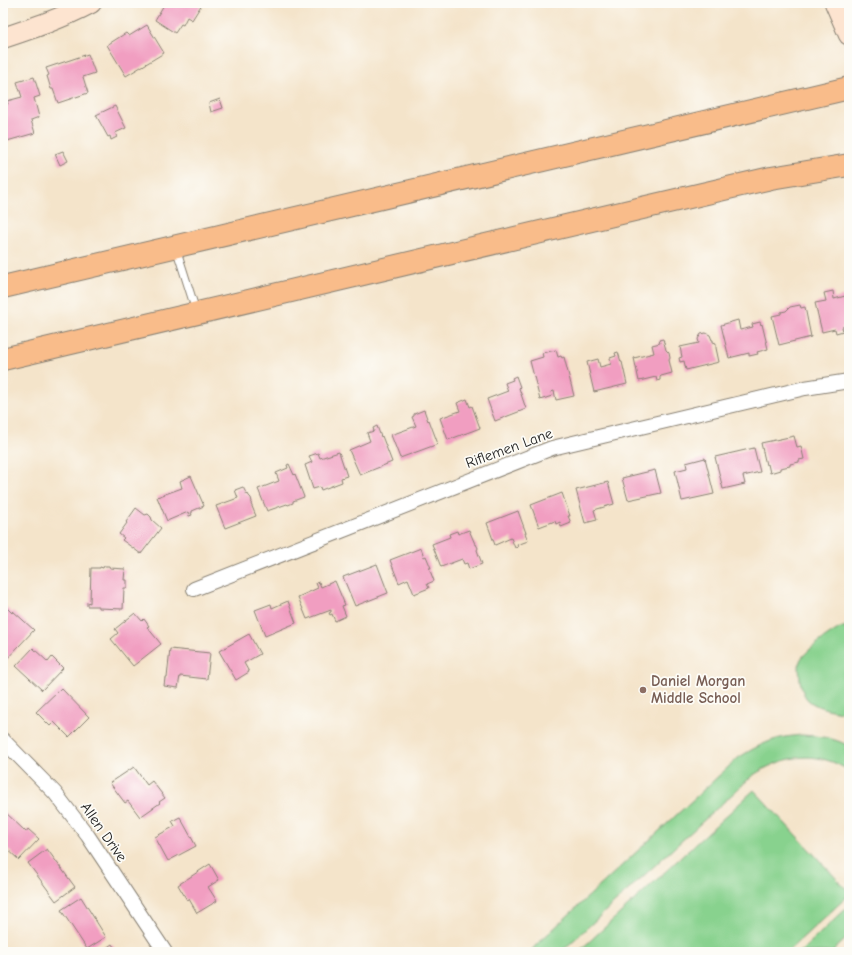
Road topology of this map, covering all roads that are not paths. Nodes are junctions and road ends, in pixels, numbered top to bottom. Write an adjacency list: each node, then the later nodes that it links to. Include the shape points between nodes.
1 (91, 3): 4 (street, via 48,23)
2 (835, 3): 3 (street)
3 (848, 32)
4 (3, 38)
5 (849, 88): 7 (highway)
6 (849, 165): 9 (highway, via 771,178)
7 (176, 247): 8 (highway); 9 (lane)
8 (3, 287)
9 (196, 313): 10 (highway)
10 (3, 359)
11 (849, 381): 12 (street, Riflemen Lane, via 805,388 552,448)
12 (194, 588)
13 (3, 740): 14 (street, Allen Drive, via 55,794 83,830)
14 (166, 952)

